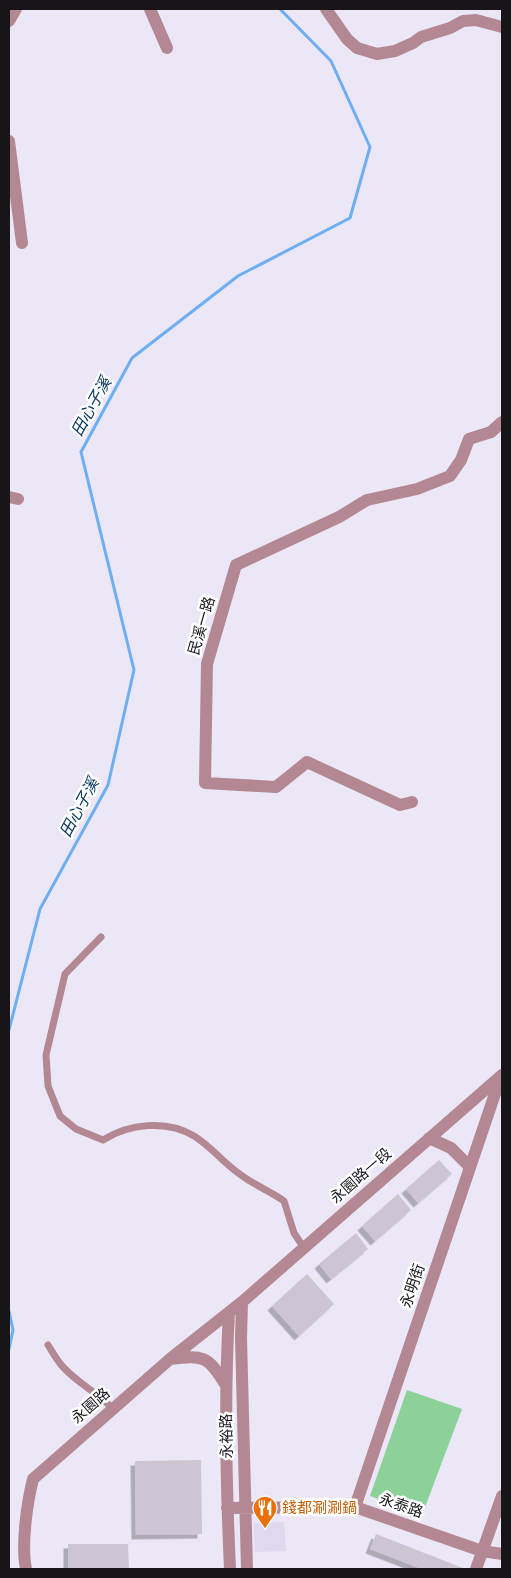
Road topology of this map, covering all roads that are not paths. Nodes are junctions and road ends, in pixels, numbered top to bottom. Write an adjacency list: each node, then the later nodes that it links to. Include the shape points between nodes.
1 (16, 9): 4 (street)
2 (150, 9): 6 (street)
3 (326, 9): 5 (street, via 357,48 377,54 395,51 421,36 463,21 476,20)
4 (9, 21)
5 (502, 27)
6 (167, 48)
7 (9, 140): 8 (street)
8 (22, 243)
9 (502, 422): 10 (street, 民溪一路, via 492,432 469,439 450,476 417,489 367,500 339,518 236,565 207,664 205,783 276,787 307,762 400,805)
10 (412, 802)
11 (101, 937): 15 (lane, via 65,974 46,1055 48,1086 60,1116 76,1129 103,1140 134,1128 158,1125 185,1131 242,1177 284,1201 294,1232)
12 (502, 1076): 13 (street, 永園路一段); 14 (street, 永明街)
13 (429, 1138): 14 (street, via 451,1148); 15 (street, 永園路一段)
14 (470, 1167): 23 (street, 永明街)
15 (304, 1248): 16 (street, 永園路一段)
16 (242, 1302): 17 (street, 永園路); 25 (street, 永裕路)
17 (228, 1313): 19 (street, 永園路); 20 (street, 永裕路)
18 (48, 1345): 21 (lane, via 63,1367 104,1398)
19 (170, 1359): 20 (street, via 203,1358 215,1367); 21 (street, 永園路)
20 (225, 1385): 24 (street, 永裕路)
21 (113, 1409): 28 (street, 永園路, via 33,1479 28,1500)
22 (502, 1496): 26 (street)
23 (355, 1507): 25 (street, 永泰路); 26 (street, 永泰路)
24 (227, 1508): 25 (street, 永泰路); 29 (street, 永裕路)
25 (245, 1508): 30 (street, 永裕路)
26 (482, 1551): 27 (street, 永泰路); 31 (street)
27 (502, 1554)
28 (26, 1569)
29 (230, 1569)
30 (248, 1569)
31 (476, 1569)

